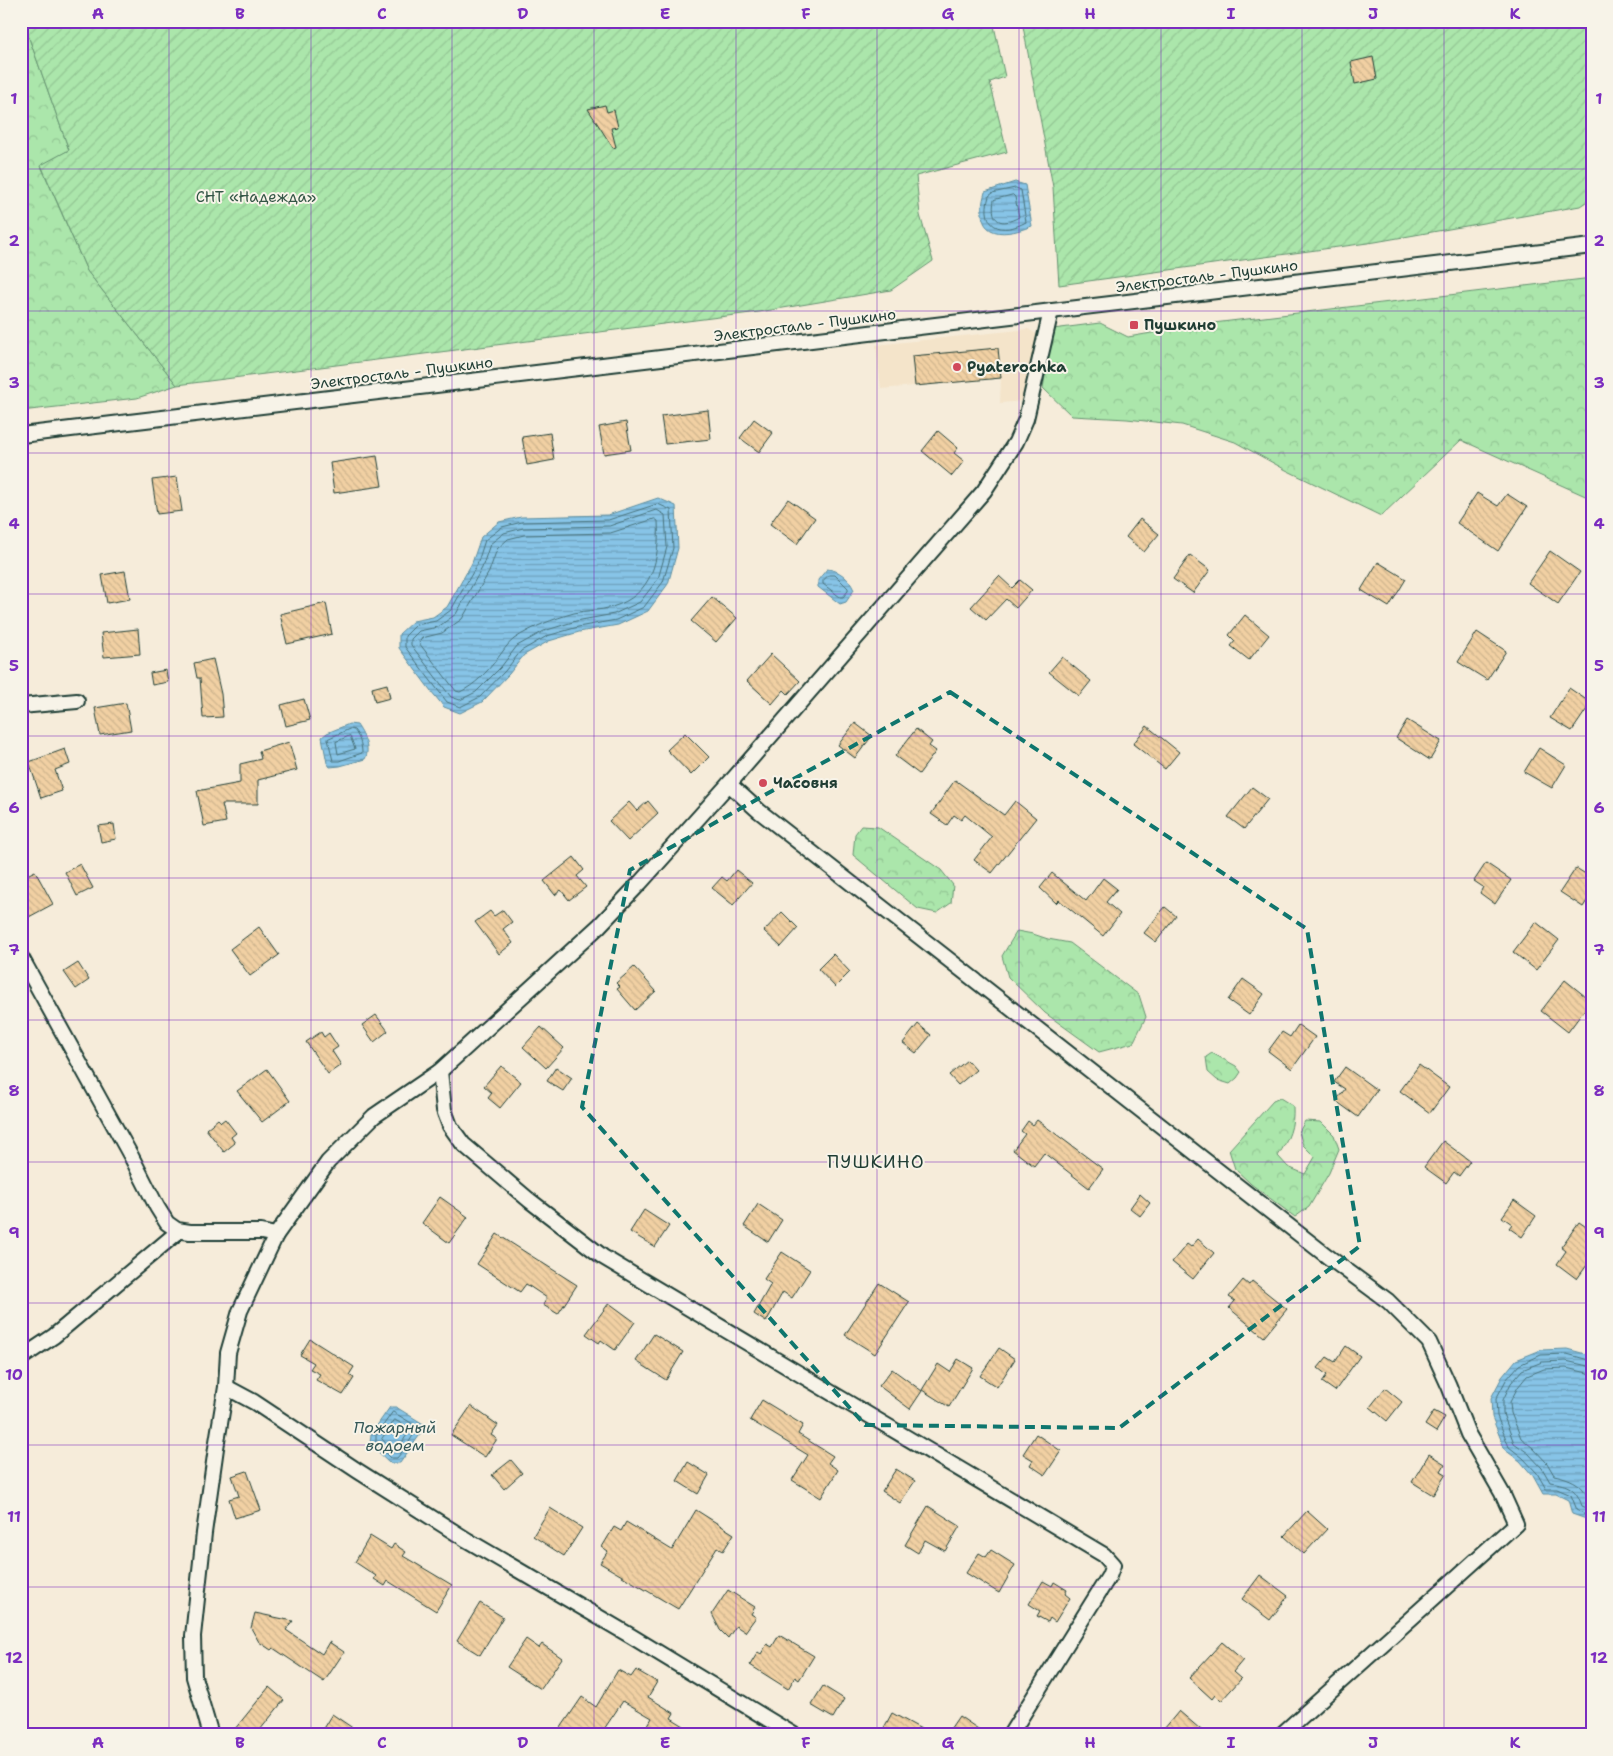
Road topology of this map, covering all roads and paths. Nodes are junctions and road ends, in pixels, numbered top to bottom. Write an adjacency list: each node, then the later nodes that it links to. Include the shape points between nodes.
1 (1592, 246): 2 (street, Электросталь - Пушкино)
2 (1051, 311): 3 (street, Электросталь - Пушкино); 6 (street, via 1026,419 1016,442 984,490)
3 (21, 435)
4 (77, 701): 5 (street)
5 (21, 706)
6 (729, 784): 8 (street, via 599,926); 16 (street, via 759,811 1388,1301 1429,1342 1468,1434 1516,1524)
7 (21, 957): 9 (street, via 157,1207 167,1223)
8 (440, 1071): 10 (street, via 374,1116 328,1162); 15 (street, via 444,1110 450,1126 463,1144 603,1257 1104,1555 1113,1565)
9 (179, 1231): 10 (street); 11 (street, via 62,1330)
10 (276, 1235): 12 (street, via 240,1311 228,1353)
11 (21, 1358)
12 (226, 1387): 13 (street, via 192,1636 194,1677); 14 (street, via 467,1540)
13 (211, 1735)
14 (794, 1735)
15 (1010, 1735)
16 (1281, 1735)

